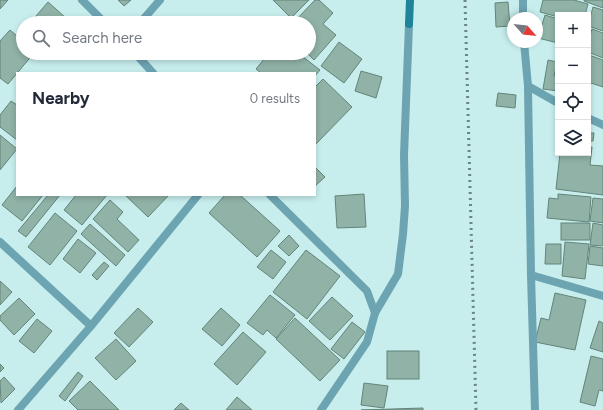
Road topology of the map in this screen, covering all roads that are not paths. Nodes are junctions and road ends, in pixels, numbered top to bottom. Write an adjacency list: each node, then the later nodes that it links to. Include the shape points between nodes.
1 (82, 0): 6 (street)
2 (160, 0): 7 (street)
3 (410, 0): 8 (main road)
4 (523, 0): 5 (street)
5 (523, 12)
6 (98, 16)
7 (146, 16)
8 (409, 24): 21 (street, via 403,234 398,274)
9 (525, 48): 12 (street)
10 (141, 60): 11 (street)
11 (152, 72)
12 (528, 86): 13 (street); 19 (street)
13 (555, 101)
14 (591, 119): 15 (street)
15 (603, 125)
16 (197, 196): 22 (street)
17 (271, 196): 21 (street, via 367,291)
18 (0, 242): 22 (street)
19 (531, 275): 20 (street); 25 (street)
20 (603, 296)
21 (375, 313): 24 (street, via 367,342)
22 (91, 326): 23 (street)
23 (18, 410)
24 (321, 410)
25 (535, 410)

